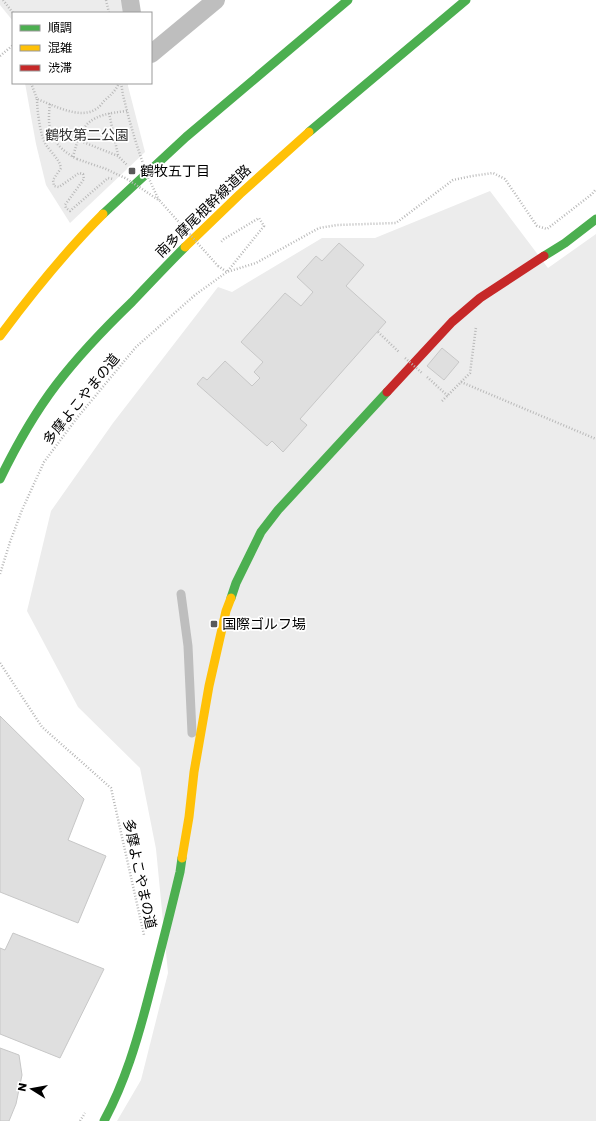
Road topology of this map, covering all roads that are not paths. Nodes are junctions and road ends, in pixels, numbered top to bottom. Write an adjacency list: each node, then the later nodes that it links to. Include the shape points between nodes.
1 (130, 0): 5 (street)
2 (216, 0): 6 (street)
3 (348, 0): 8 (main road, via 215,112 92,225 21,307)
4 (466, 0): 9 (main road, 南多摩尾根幹線道路, via 299,140 184,247 86,350 56,386 28,428)
5 (132, 12)
6 (152, 53)
7 (596, 219): 11 (main road, via 565,243 480,298 452,322 278,510 261,532 243,566 226,611 209,686)
8 (0, 336)
9 (0, 478)
10 (181, 594): 11 (lane, via 188,646)
11 (194, 772): 12 (main road, via 180,872 156,969 126,1073)
12 (104, 1121)

